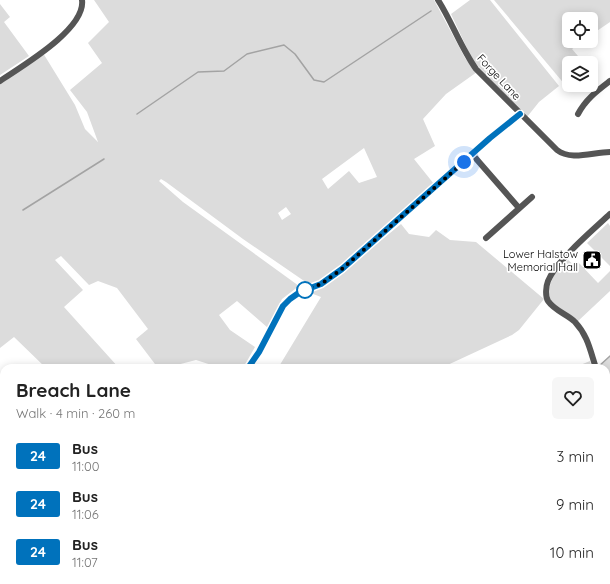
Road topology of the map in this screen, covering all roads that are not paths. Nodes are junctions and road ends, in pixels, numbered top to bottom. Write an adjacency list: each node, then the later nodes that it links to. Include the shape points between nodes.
1 (82, 0): 3 (street, via 83,6 74,25 47,48)
2 (438, 0): 5 (street, Forge Lane, via 468,59)
3 (0, 81)
4 (610, 81): 6 (street, via 592,95)
5 (520, 114): 8 (street, Forge Lane, via 563,154 573,156); 9 (street)
6 (578, 114)
7 (610, 147): 8 (street)
8 (607, 152)
9 (472, 154): 11 (street); 14 (street, via 342,269 321,284 290,299 283,306)
10 (532, 197): 11 (street)
11 (519, 208): 13 (street)
12 (610, 214): 15 (street, via 561,262 549,280 546,290 549,302 574,321 587,337)
13 (486, 238)
14 (251, 364)
15 (595, 364)

